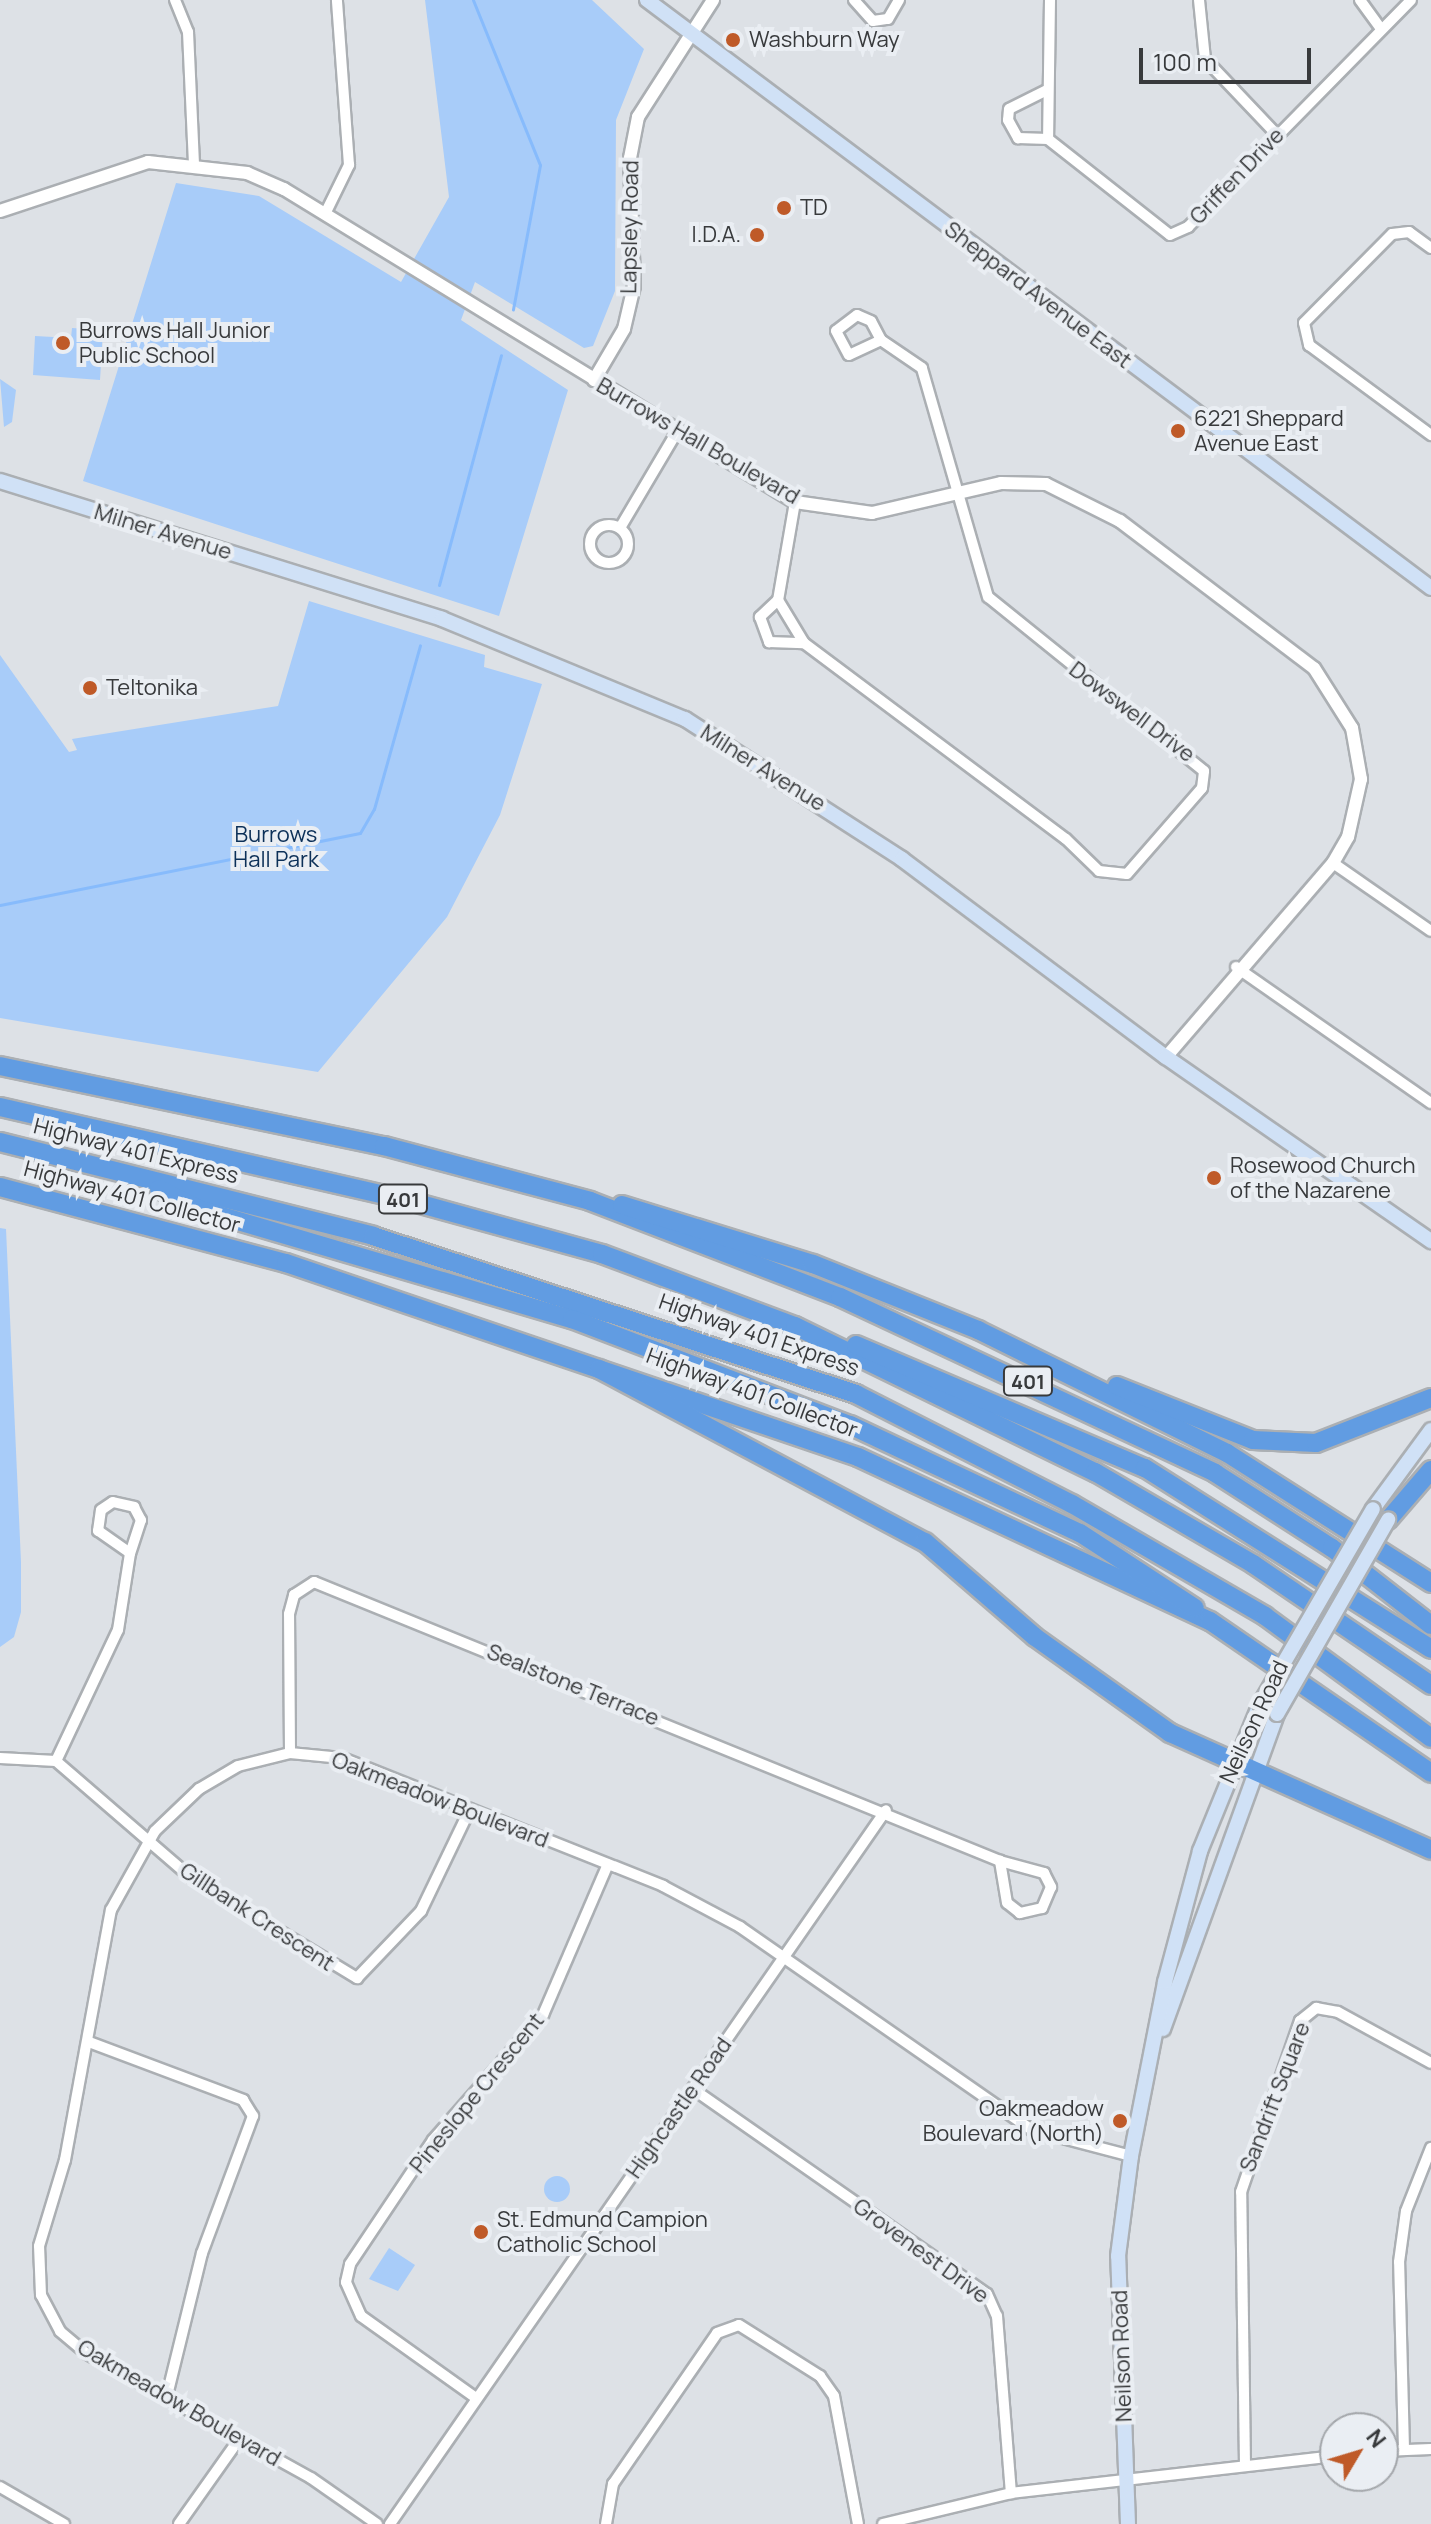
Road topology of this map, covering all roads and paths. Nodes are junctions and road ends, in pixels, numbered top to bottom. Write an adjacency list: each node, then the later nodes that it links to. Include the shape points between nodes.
1 (175, 0): 16 (street, via 188,32)
2 (337, 0): 18 (street, via 349,165)
3 (647, 0): 12 (main road, Sheppard Avenue East)
4 (713, 0): 12 (street)
5 (854, 0): 6 (street, via 873,21 888,19)
6 (899, 0)
7 (1050, 0): 13 (street)
8 (1199, 0): 14 (street, via 1205,59)
9 (1360, 0): 11 (street)
10 (1411, 0): 11 (street, Griffen Drive)
11 (1381, 29): 14 (street, Griffen Drive)
12 (689, 32): 21 (street, Lapsley Road, via 638,117 630,158 634,286 624,329); 28 (main road, Sheppard Avenue East)
13 (1047, 90): 15 (street); 15 (street, Griffen Drive, via 1009,109 1008,120 1018,138)
14 (1277, 135): 15 (street, Griffen Drive, via 1188,227 1170,235)
15 (1048, 139)
16 (194, 163): 17 (street, Burrows Hall Boulevard, via 132,164); 18 (street, Burrows Hall Boulevard, via 266,179)
17 (0, 211)
18 (325, 214): 21 (street, Burrows Hall Boulevard)
19 (1431, 248): 23 (street, via 1409,232 1392,234 1304,323 1309,345)
20 (881, 340): 20 (street, via 871,321 857,315 836,331 849,355); 25 (street, via 922,368)
21 (594, 380): 22 (street, Burrows Hall Boulevard)
22 (678, 430): 26 (street, Burrows Hall Boulevard); 27 (street)
23 (1431, 435)
24 (0, 481): 34 (main road, Milner Avenue, via 442,619 657,705 780,775 890,850)
25 (957, 494): 26 (street, Burrows Hall Boulevard, via 872,513); 30 (street, Dowswell Drive, via 988,597 1004,616 1204,771 1202,788 1127,874 1099,871 1066,839); 31 (street, Burrows Hall Boulevard, via 1001,483 1046,484 1084,497 1314,668 1352,728 1361,779 1348,837)
26 (795, 502): 29 (street, Dowswell Drive)
27 (620, 528)
28 (1431, 588)
29 (778, 600): 30 (street, Dowswell Drive); 30 (street, Dowswell Drive, via 760,617 769,642)
30 (804, 643)
31 (1333, 863): 32 (street); 33 (street, Burrows Hall Boulevard)
32 (1431, 931)
33 (1236, 967): 34 (street, Burrows Hall Boulevard); 36 (street)
34 (1166, 1057): 42 (main road, Milner Avenue)
35 (0, 1066): 41 (highway, 401, via 384,1146)
36 (1431, 1103)
37 (0, 1107): 43 (highway, Highway 401 Express / 401, via 406,1200 602,1254)
38 (0, 1142): 39 (highway, Highway 401 Express / 401)
39 (128, 1174): 53 (highway, via 201,1210 572,1319 850,1425 1080,1533 1168,1584); 57 (highway, Highway 401 Express / 401, via 593,1302 856,1394 1072,1504 1265,1616)
40 (0, 1187): 45 (highway, Highway 401 Collector, via 286,1263)
41 (590, 1201): 44 (highway, via 648,1209); 54 (highway, 401, via 840,1297 1109,1417 1332,1548)
42 (1431, 1241)
43 (795, 1326): 55 (highway, via 896,1357 1145,1468); 56 (highway, Highway 401 Express / 401, via 1095,1472 1253,1564)
44 (978, 1330): 46 (highway, via 1005,1334 1192,1421 1253,1440 1316,1443); 52 (highway, via 1227,1453)
45 (587, 1360): 53 (highway, Highway 401 Collector, via 858,1457); 60 (highway, via 625,1388 841,1491 925,1542 1106,1690 1170,1733)
46 (1431, 1398)
47 (1431, 1430): 50 (main road, Neilson Road)
48 (1431, 1461): 50 (main road, Neilson Road)
49 (1431, 1470): 50 (highway)
50 (1381, 1515): 60 (main road, Neilson Road, bridge, via 1260,1704); 62 (main road, Neilson Road, bridge)
51 (130, 1553): 51 (street, via 138,1513 113,1502 101,1510 98,1531); 61 (street, via 118,1630)
52 (1431, 1583)
53 (1210, 1621): 63 (highway, Highway 401 Collector)
54 (1431, 1625)
55 (1431, 1649)
56 (1431, 1685)
57 (1431, 1738)
58 (290, 1753): 64 (street, Oakmeadow Boulevard, via 342,1758); 65 (street, Sealstone Terrace, via 289,1614 294,1595 314,1582); 66 (street, Oakmeadow Boulevard, via 249,1761 210,1782)
59 (0, 1758): 61 (street)
60 (1232, 1760): 62 (highway); 72 (main road, Neilson Road, via 1176,1938)
61 (56, 1761): 66 (street)
62 (1252, 1769): 67 (highway); 72 (main road, Neilson Road)
63 (1431, 1773)
64 (470, 1809): 66 (street, Gillbank Crescent, via 421,1911 357,1978 189,1876); 69 (street, Oakmeadow Boulevard)
65 (886, 1810): 68 (street, Sealstone Terrace); 70 (street, Highcastle Road)
66 (147, 1842): 71 (street, Oakmeadow Boulevard, via 102,1938)
67 (1431, 1850)
68 (1000, 1861): 68 (street, Sealstone Terrace, via 1007,1903 1020,1913 1042,1908 1050,1895 1044,1873)
69 (608, 1864): 70 (street, Oakmeadow Boulevard, via 696,1903); 78 (street, Pineslope Crescent, via 543,2015 433,2140 350,2264 346,2282 361,2316)
70 (784, 1958): 74 (street, Highcastle Road); 76 (street, Oakmeadow Boulevard, via 1032,2130)
71 (89, 2042): 77 (street, Oakmeadow Boulevard, via 39,2246 41,2295 70,2341); 77 (street, via 243,2100 253,2116 202,2253)
72 (1155, 2048): 76 (main road, Neilson Road)
73 (1431, 2063): 84 (street, Sandrift Square, via 1338,2012 1316,2008 1300,2021 1241,2192)
74 (693, 2089): 78 (street, Highcastle Road); 87 (street, Grovenest Drive, via 987,2294 997,2316)
75 (1431, 2148): 81 (street, via 1406,2211 1399,2262)
76 (1131, 2156): 85 (main road, Neilson Road, via 1118,2256)
77 (167, 2396): 79 (street, Oakmeadow Boulevard)
78 (476, 2398): 91 (street, Highcastle Road)
79 (240, 2438): 89 (street); 90 (street, Oakmeadow Boulevard)
80 (1399, 2449): 81 (street)
81 (1404, 2449): 82 (street)
82 (1431, 2449)
83 (1319, 2458): 84 (street)
84 (1245, 2465): 85 (street)
85 (1128, 2478): 87 (street); 95 (main road, Neilson Road)
86 (0, 2487): 88 (street)
87 (1011, 2493): 94 (street)
88 (64, 2524)
89 (179, 2524)
90 (377, 2524)
91 (390, 2524)
92 (606, 2524): 93 (street, via 613,2484 717,2333 739,2325 820,2376 834,2396)
93 (858, 2524)
94 (883, 2524)
95 (1128, 2524)

